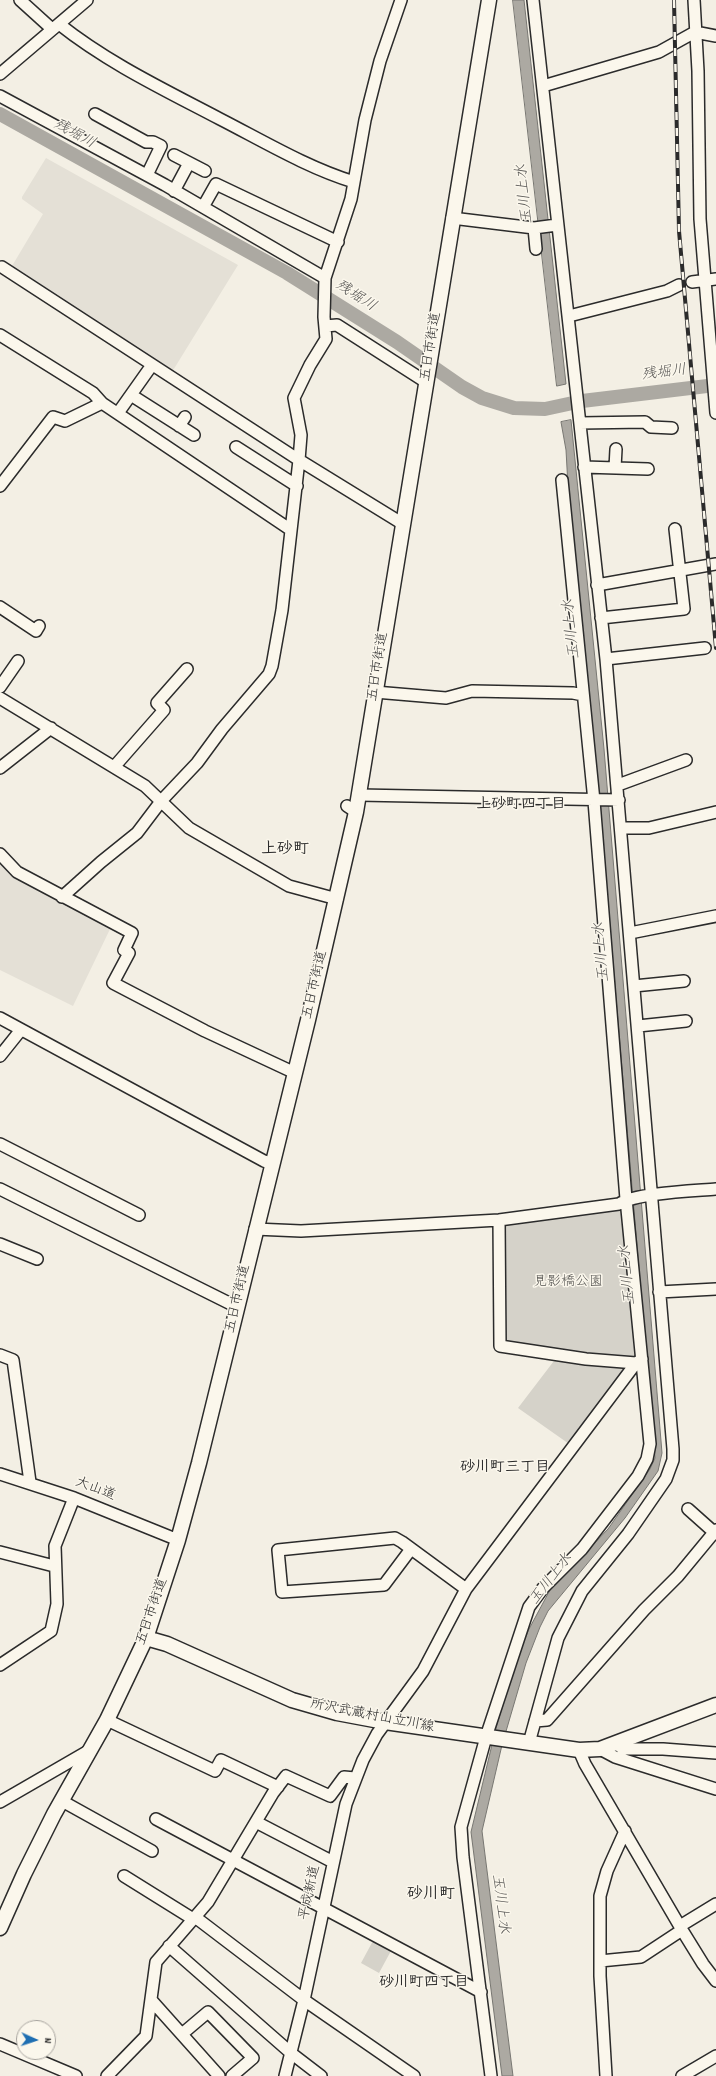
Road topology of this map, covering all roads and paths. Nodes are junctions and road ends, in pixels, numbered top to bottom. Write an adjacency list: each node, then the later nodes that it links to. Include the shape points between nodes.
1 (20, 0): 7 (street)
2 (401, 0): 18 (street, via 380,60 365,120)
3 (489, 0): 21 (main road, 五日市街道)
4 (533, 0): 11 (street)
5 (694, 0): 8 (street)
6 (85, 1): 7 (street)
7 (55, 26): 10 (street); 18 (street, via 129,71 248,133 321,169)
8 (695, 32): 9 (street); 11 (street, via 659,52); 27 (street, via 698,71 698,177)
9 (716, 36)
10 (0, 74)
11 (543, 86): 22 (street)
12 (0, 96): 17 (street)
13 (95, 114): 17 (street, via 146,142 161,146)
14 (174, 155): 15 (street)
15 (189, 163): 16 (street); 19 (street)
16 (204, 171)
17 (147, 175): 19 (street)
18 (354, 182): 24 (street)
19 (174, 191): 20 (street)
20 (203, 207): 24 (street, via 216,184); 28 (street)
21 (452, 218): 23 (street); 35 (main road, 五日市街道)
22 (553, 226): 23 (street); 31 (street)
23 (536, 228): 25 (street)
24 (338, 242): 28 (street)
25 (536, 249)
26 (2, 267): 34 (street)
27 (711, 280): 29 (street); 38 (street)
28 (325, 282): 32 (street)
29 (692, 282)
30 (679, 284): 31 (street, via 667,291)
31 (569, 316): 40 (street)
32 (325, 326): 35 (street, via 337,325); 45 (street, via 326,339 294,398 301,435)
33 (0, 335): 37 (street, via 93,393)
34 (152, 365): 36 (street); 45 (street)
35 (427, 378): 52 (main road, 五日市街道)
36 (131, 395): 39 (street); 42 (street, via 182,421)
37 (102, 403): 39 (street); 50 (street, via 65,421 53,417)
38 (716, 413)
39 (118, 414): 54 (street)
40 (579, 418): 41 (street, via 645,422 651,427); 46 (street)
41 (672, 428)
42 (194, 435)
43 (236, 447): 51 (street)
44 (616, 449): 47 (street)
45 (299, 460): 51 (street); 52 (street)
46 (584, 466): 47 (street); 57 (street)
47 (615, 468): 48 (street)
48 (648, 469)
49 (562, 480): 67 (street)
50 (0, 486)
51 (297, 486): 54 (street)
52 (402, 524): 66 (main road, 五日市街道)
53 (675, 529): 56 (street)
54 (291, 530): 75 (street, via 282,610 269,674 197,763)
55 (716, 564): 56 (street)
56 (680, 570): 57 (street); 59 (street, via 684,609)
57 (598, 585): 59 (street)
58 (0, 607): 60 (street, via 36,631)
59 (601, 618): 62 (street)
60 (39, 626)
61 (705, 648): 62 (street)
62 (606, 659): 73 (street)
63 (18, 661): 65 (street)
64 (187, 669): 71 (street, via 157,703 164,710)
65 (0, 688)
66 (375, 692): 67 (street, via 446,698 472,691); 74 (main road, 五日市街道)
67 (583, 695): 77 (street)
68 (1, 701): 69 (street)
69 (51, 728): 71 (street); 72 (street)
70 (686, 760): 73 (street)
71 (114, 767): 75 (street, via 146,786)
72 (0, 768)
73 (618, 785): 76 (street)
74 (359, 795): 77 (street); 82 (main road, 五日市街道, via 351,809)
75 (162, 800): 81 (street, via 137,833); 82 (street, via 189,828 289,886)
76 (616, 800): 77 (street); 79 (street)
77 (596, 801): 98 (street)
78 (716, 812): 79 (street, via 649,828)
79 (621, 828): 84 (street)
80 (0, 854): 81 (street, via 17,872)
81 (62, 897): 92 (street, via 132,934 124,950 129,953 114,983 205,1031)
82 (337, 899): 92 (main road, 五日市街道)
83 (716, 916): 84 (street)
84 (630, 933): 86 (street)
85 (684, 981): 86 (street)
86 (634, 986): 89 (street)
87 (0, 1018): 90 (street)
88 (686, 1021): 89 (street)
89 (638, 1026): 97 (street)
90 (20, 1031): 91 (street); 94 (street)
91 (0, 1056)
92 (294, 1073): 94 (main road, 五日市街道)
93 (0, 1144): 99 (street)
94 (272, 1164): 101 (main road, 五日市街道)
95 (0, 1189): 106 (street)
96 (716, 1189): 97 (street)
97 (649, 1196): 98 (street); 105 (street)
98 (629, 1199): 100 (street, via 619,1204); 108 (street)
99 (139, 1215)
100 (499, 1220): 101 (street, via 301,1231); 108 (street, via 500,1346 586,1359)
101 (256, 1229): 106 (main road, 五日市街道)
102 (0, 1244): 103 (street)
103 (37, 1259)
104 (716, 1289): 105 (street)
105 (659, 1292): 123 (street, via 673,1449 670,1469 666,1480 628,1534 582,1591 558,1638)
106 (237, 1307): 114 (main road, 五日市街道)
107 (0, 1355): 110 (street, via 12,1360)
108 (639, 1361): 118 (street, 平成新道); 125 (street, via 650,1444 647,1459 638,1476 582,1549 543,1588 529,1607)
109 (0, 1474): 110 (street, 大山道)
110 (30, 1482): 111 (street, 大山道)
111 (74, 1498): 114 (street, 大山道); 117 (street, via 55,1546)
112 (688, 1509): 113 (street)
113 (715, 1532): 123 (street, via 546,1720)
114 (178, 1540): 119 (main road, 五日市街道)
115 (411, 1549): 115 (street, via 384,1585 282,1592 278,1550 395,1538); 118 (street)
116 (0, 1552): 117 (street)
117 (54, 1566): 120 (street, via 57,1604 51,1631)
118 (466, 1589): 124 (street, 平成新道, via 423,1671)
119 (146, 1638): 122 (main road, 五日市街道); 124 (main road, 所沢武蔵村山立川線, via 167,1644 292,1700 337,1713)
120 (0, 1665)
121 (716, 1704): 127 (main road)
122 (107, 1720): 129 (main road, 五日市街道); 133 (street, via 215,1771 221,1760)
123 (535, 1720): 126 (street)
124 (385, 1722): 125 (main road, 所沢武蔵村山立川線); 132 (street, 平成新道)
125 (488, 1738): 126 (main road, 所沢武蔵村山立川線); 153 (street, via 461,1827)
126 (524, 1742): 130 (main road)
127 (617, 1744): 128 (main road); 131 (street, via 624,1749)
128 (600, 1749): 130 (main road); 134 (street, via 615,1757)
129 (90, 1750): 135 (main road, 五日市街道); 136 (street)
130 (580, 1750): 139 (street, via 585,1764)
131 (716, 1753)
132 (355, 1778): 133 (street, via 344,1777 330,1796 288,1776); 142 (street, 平成新道)
133 (278, 1787): 138 (street)
134 (716, 1790)
135 (62, 1801): 140 (street); 146 (main road, 五日市街道)
136 (0, 1802)
137 (156, 1819): 141 (street)
138 (256, 1822): 141 (street); 142 (street)
139 (625, 1831): 149 (street); 151 (street, via 607,1871 600,1896)
140 (152, 1851)
141 (234, 1861): 145 (street); 147 (street, via 208,1902)
142 (332, 1862): 145 (street, 平成新道)
143 (124, 1876): 147 (street)
144 (716, 1904): 149 (street)
145 (323, 1909): 153 (street); 154 (street, 平成新道)
146 (3, 1912): 148 (main road, 五日市街道)
147 (194, 1918): 150 (street); 154 (street)
148 (0, 1928)
149 (681, 1928): 151 (street, via 641,1957); 152 (street)
150 (169, 1946): 155 (street, via 156,1962); 158 (street)
151 (600, 1961): 168 (street)
152 (716, 1981)
153 (480, 1992): 167 (street)
154 (304, 2000): 158 (street, 平成新道); 166 (street)
155 (152, 2001): 156 (street); 161 (street, via 146,2036)
156 (182, 2034): 162 (street); 163 (street, via 208,2012 252,2058)
157 (0, 2044): 160 (street)
158 (291, 2053): 164 (street, 平成新道); 165 (street)
159 (716, 2056): 169 (street)
160 (76, 2076)
161 (107, 2076)
162 (219, 2076)
163 (232, 2076)
164 (285, 2076)
165 (321, 2076)
166 (414, 2076)
167 (491, 2076)
168 (606, 2076)
169 (682, 2076)

